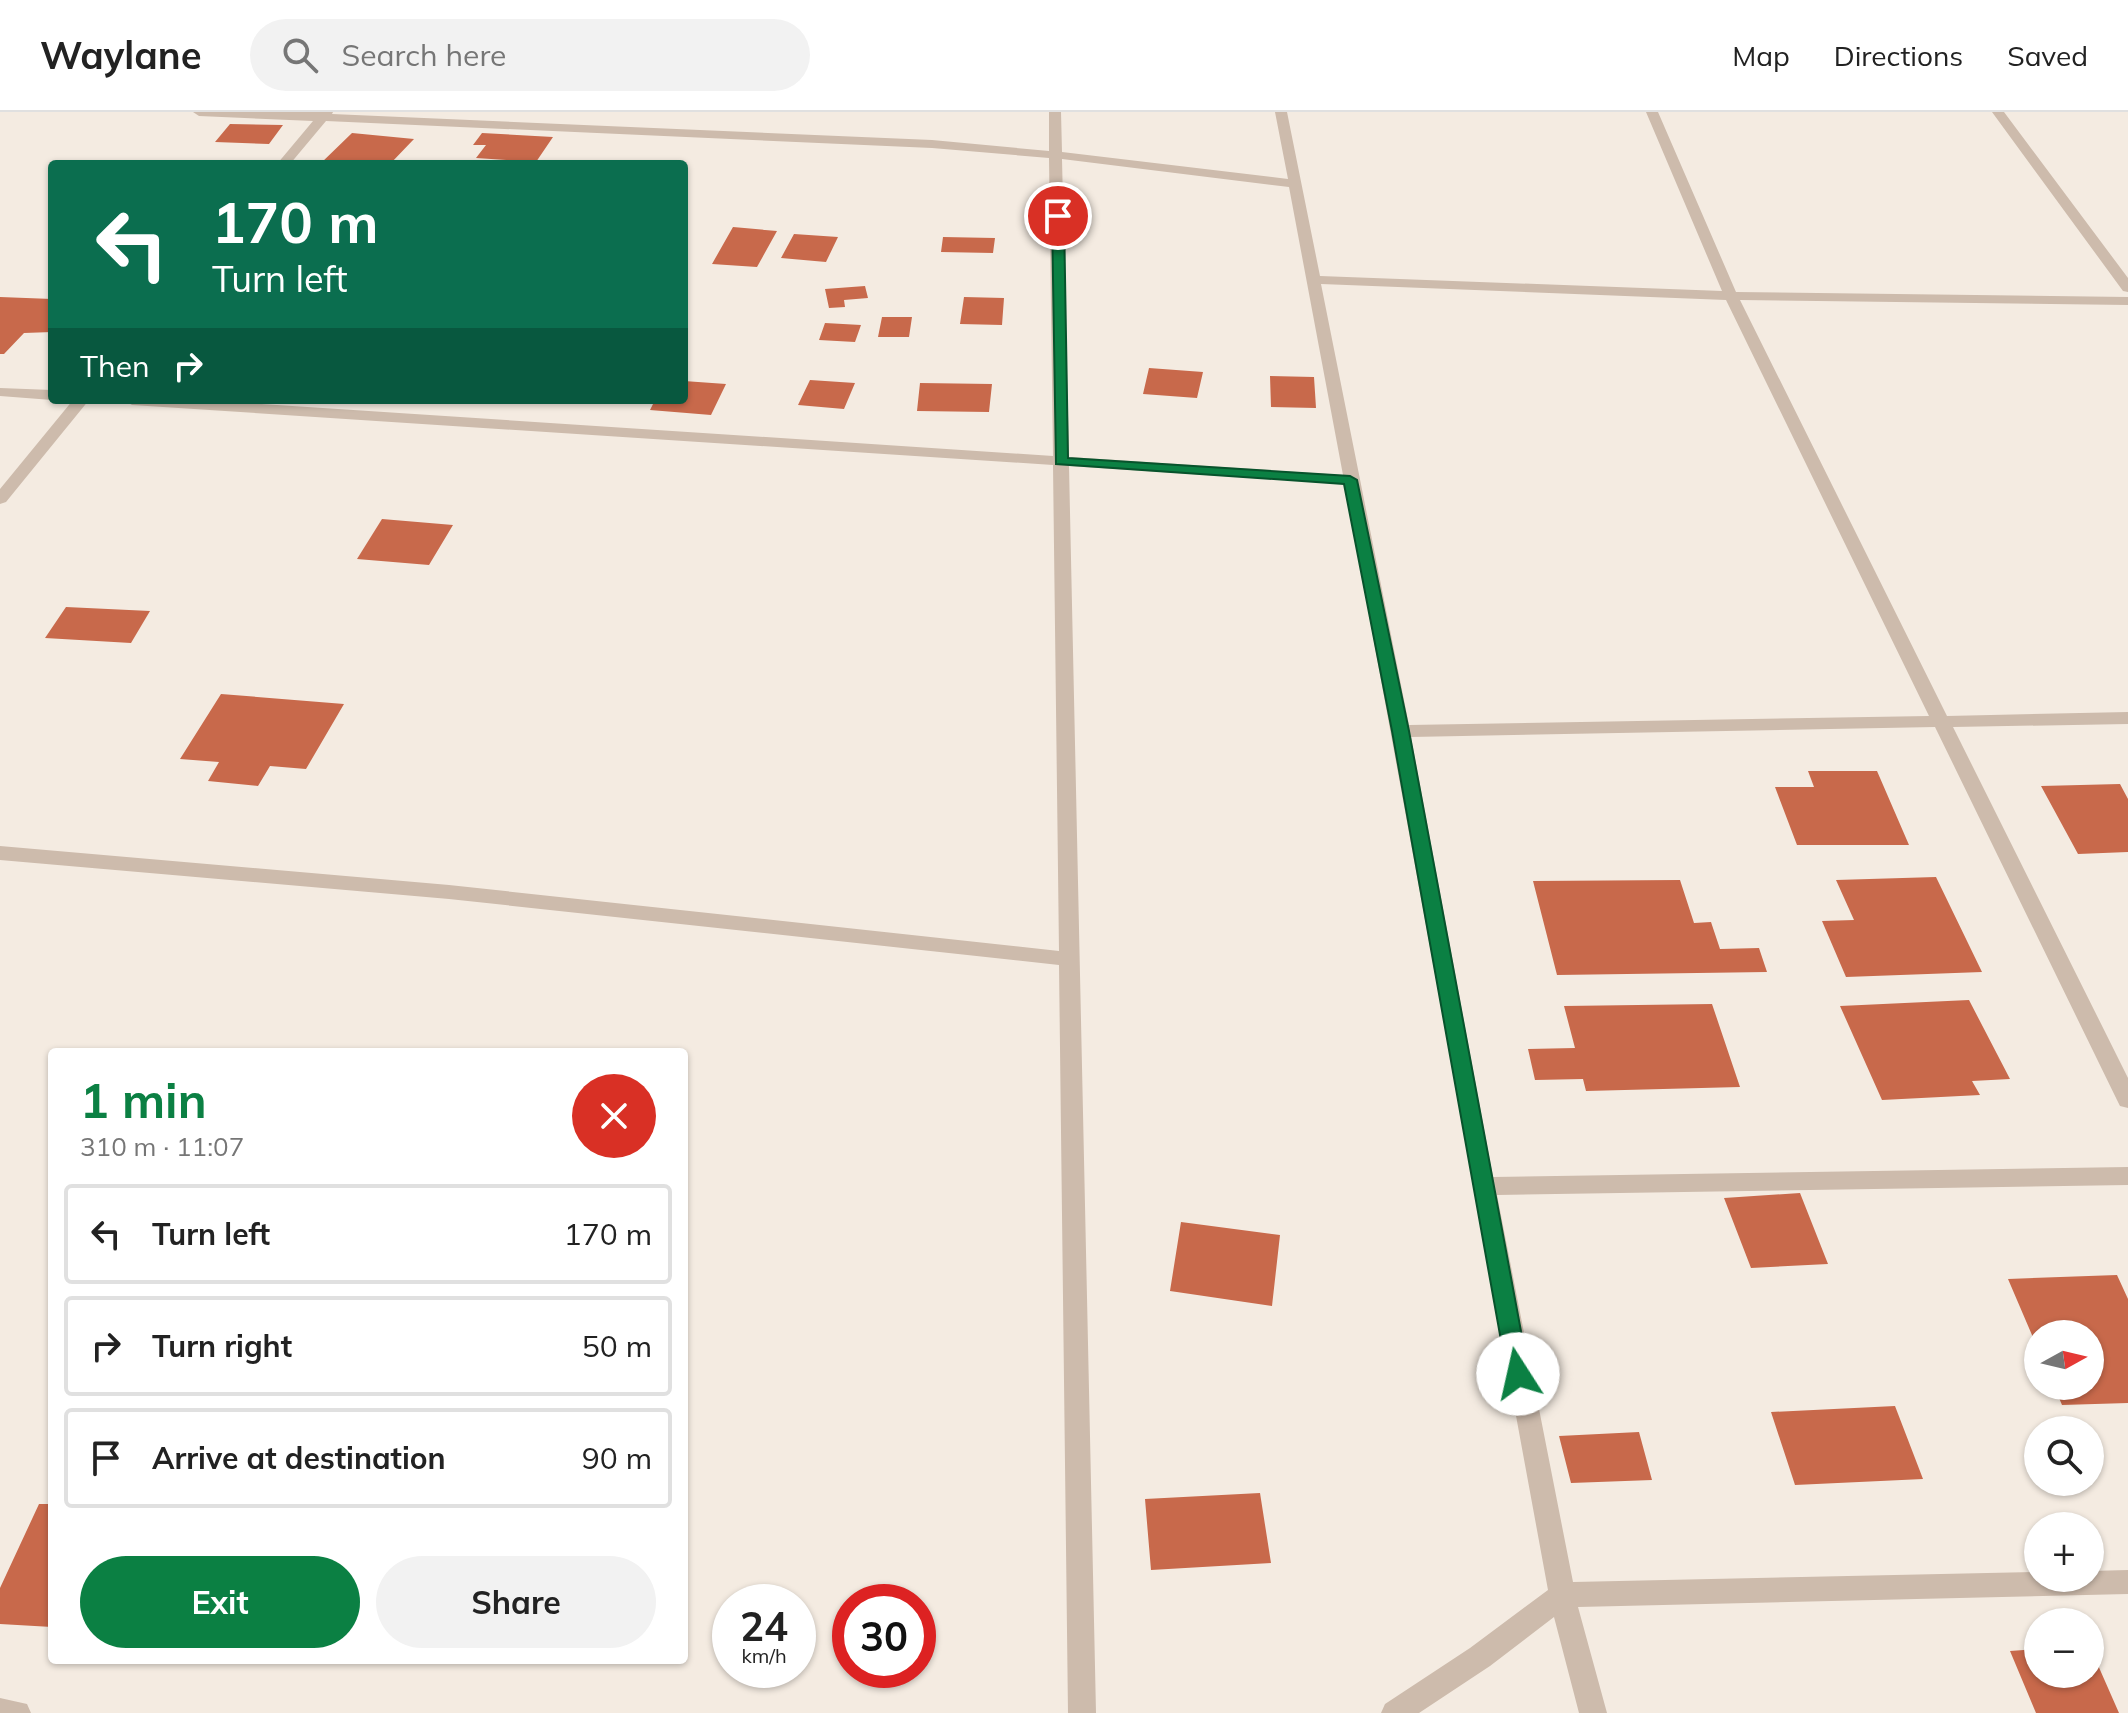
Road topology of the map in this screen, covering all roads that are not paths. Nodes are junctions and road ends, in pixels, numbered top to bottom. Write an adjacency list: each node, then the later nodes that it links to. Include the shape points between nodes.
1 (199, 112): 6 (street)
2 (1055, 112): 7 (street)
3 (1281, 112): 9 (street)
4 (1652, 112): 12 (street)
5 (1998, 112): 11 (street)
6 (325, 115): 7 (street, via 917,143); 8 (street)
7 (1057, 155): 9 (street); 18 (street)
8 (286, 160)
9 (1297, 184): 10 (street)
10 (1314, 280): 12 (street); 19 (street)
11 (2128, 288)
12 (1731, 296): 13 (street); 22 (street)
13 (2128, 301)
14 (0, 392): 15 (street)
15 (48, 395)
16 (78, 404): 20 (street)
17 (193, 404): 18 (street)
18 (1061, 461): 19 (street); 25 (street)
19 (1350, 480): 23 (street)
20 (0, 499)
21 (2128, 718): 22 (street)
22 (1942, 720): 23 (street); 26 (street)
23 (1401, 731): 28 (street)
24 (0, 853): 25 (street, via 449,892)
25 (1069, 959): 33 (street)
26 (2128, 1100)
27 (2128, 1176): 28 (street)
28 (1486, 1186): 30 (street)
29 (2128, 1582): 30 (street)
30 (1562, 1595): 34 (street); 35 (street)
31 (0, 1711): 32 (street)
32 (17, 1713)
33 (1082, 1713)
34 (1395, 1713)
35 (1593, 1713)

